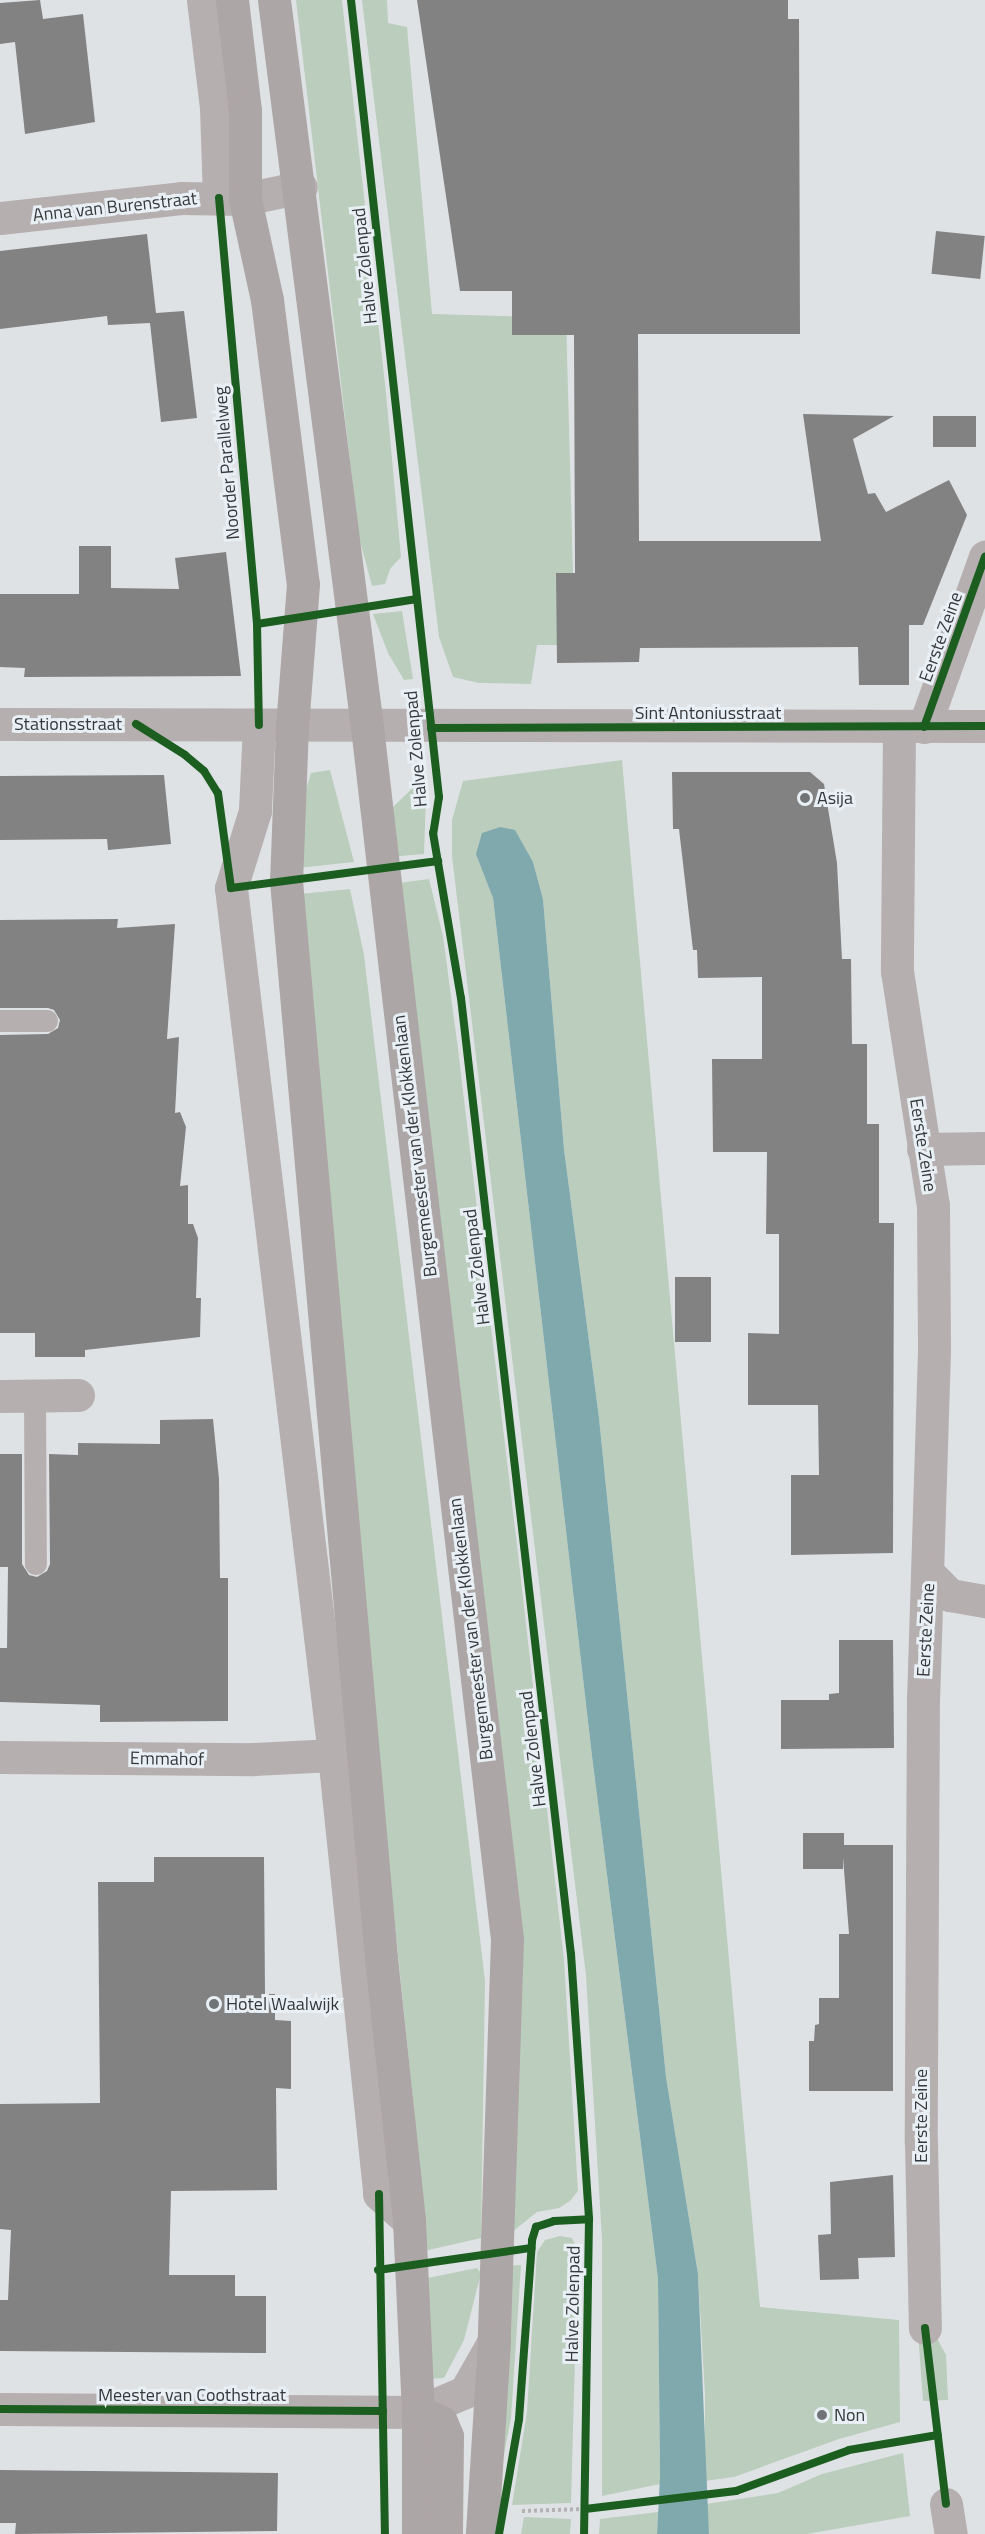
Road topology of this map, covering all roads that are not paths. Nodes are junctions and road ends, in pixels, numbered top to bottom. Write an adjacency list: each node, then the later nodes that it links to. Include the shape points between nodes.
1 (203, 0): 5 (street)
2 (232, 0): 5 (main road, via 245,110)
3 (274, 0): 4 (main road)
4 (301, 187): 5 (street, Anna van Burenstraat); 12 (main road)
5 (232, 199): 6 (street, Anna van Burenstraat, via 181,198); 10 (main road, via 267,300 303,584)
6 (0, 218)
7 (985, 557): 13 (street, Eerste Zeine)
8 (0, 724): 9 (street, Stationsstraat)
9 (259, 726): 10 (street, Stationsstraat); 24 (street, via 255,811 231,888)
10 (291, 726): 12 (street, Sint Antoniusstraat); 26 (main road, via 286,881 304,1122)
11 (985, 726): 13 (street, Sint Antoniusstraat)
12 (367, 727): 13 (street, Sint Antoniusstraat); 28 (main road, Burgemeester van der Klokkenlaan, via 507,1940)
13 (912, 727): 17 (street, Eerste Zeine, via 897,971)
14 (47, 1020): 15 (lane)
15 (0, 1021)
16 (985, 1148): 17 (street)
17 (923, 1149): 22 (street, Eerste Zeine, via 933,1204)
18 (35, 1395): 19 (street); 20 (street); 21 (lane)
19 (78, 1395)
20 (0, 1396)
21 (36, 1564)
22 (929, 1574): 23 (street, via 950,1595); 27 (street, Eerste Zeine, via 922,1744 921,2142)
23 (985, 1601)
24 (334, 1755): 25 (street, Emmahof, via 253,1759); 26 (street, via 379,2194)
25 (0, 1757)
26 (409, 2221): 30 (main road)
27 (925, 2328)
28 (494, 2341): 30 (street, Meester van Coothstraat, via 465,2392); 33 (main road, Burgemeester van der Klokkenlaan)
29 (0, 2409): 30 (street, Meester van Coothstraat)
30 (418, 2412): 31 (main road); 32 (main road, via 441,2422 447,2436)
31 (418, 2534)
32 (446, 2534)
33 (482, 2534)

